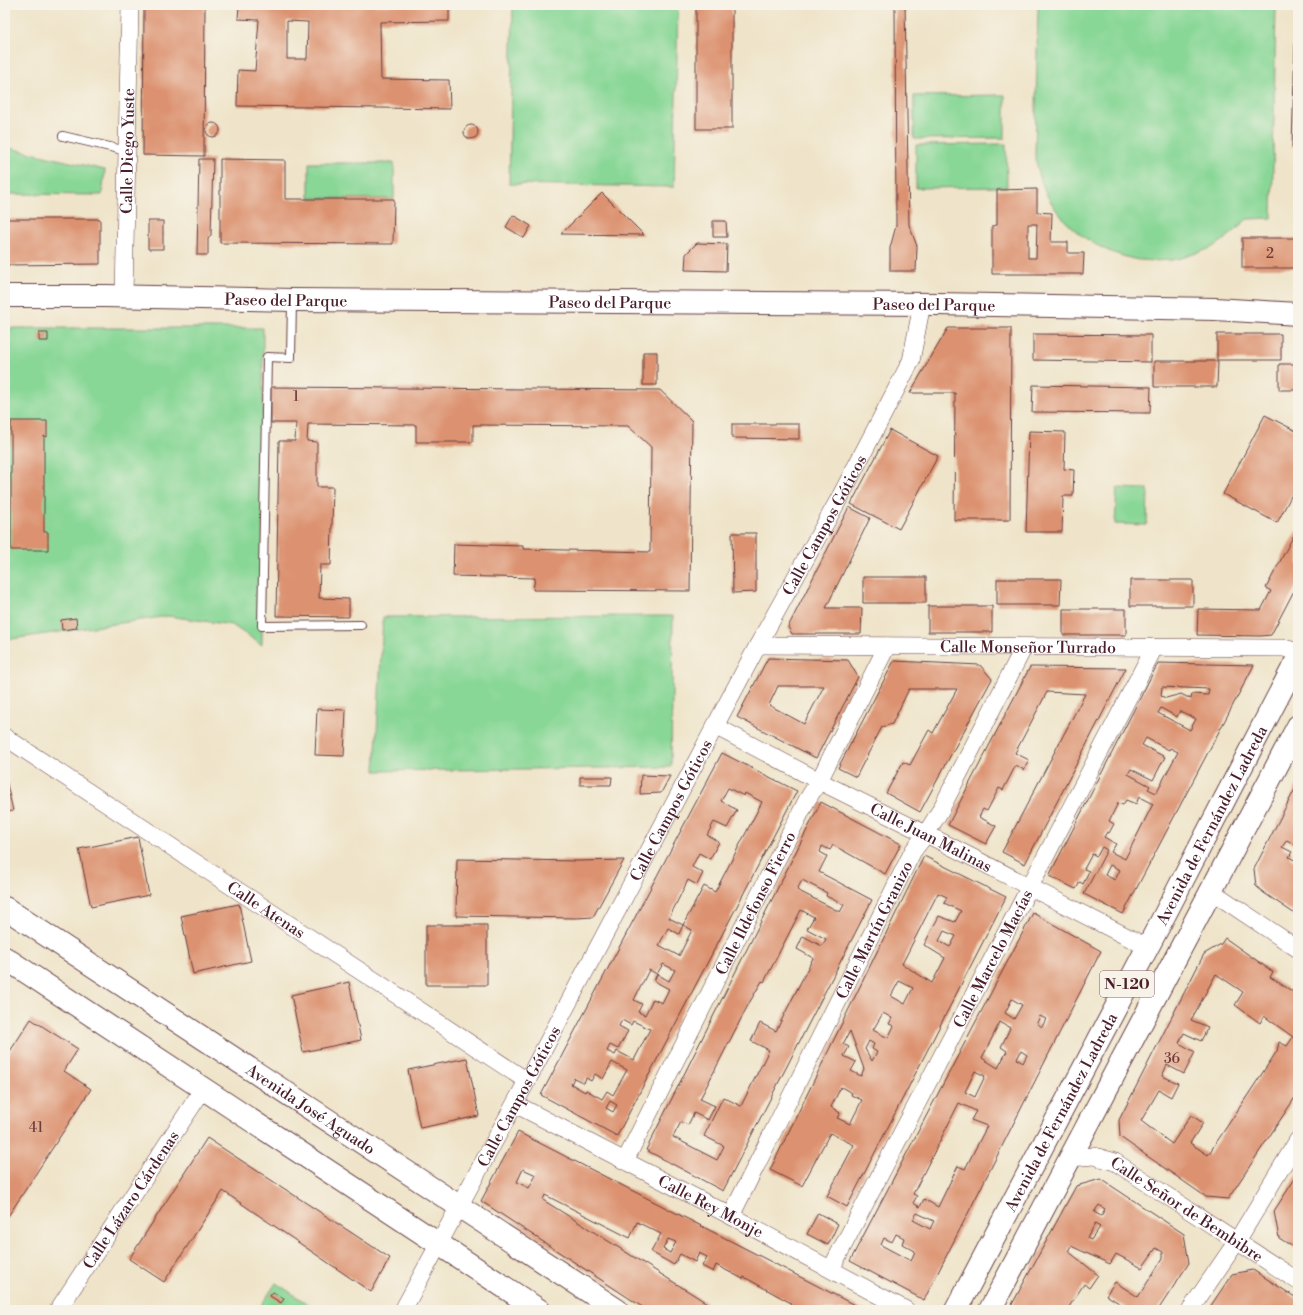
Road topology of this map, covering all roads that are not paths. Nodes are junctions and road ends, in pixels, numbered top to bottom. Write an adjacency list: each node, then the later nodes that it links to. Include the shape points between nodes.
1 (130, 5): 3 (street, Calle Diego Yuste)
2 (63, 136): 3 (lane)
3 (127, 151): 5 (street, Calle Diego Yuste)
4 (5, 296): 5 (main road, Paseo del Parque)
5 (124, 296): 6 (main road, Paseo del Parque)
6 (292, 300): 7 (main road, Paseo del Parque); 9 (lane, via 291,358 267,357 262,626)
7 (922, 304): 8 (main road, Paseo del Parque); 10 (street, Calle Campos Góticos, via 911,361)
8 (1293, 310)
9 (361, 625)
10 (758, 645): 11 (street, Calle Monseñor Turrado); 16 (street, Calle Campos Góticos)
11 (887, 646): 12 (street, Calle Monseñor Turrado); 19 (street, Calle Ildefonso Fierro)
12 (1024, 647): 13 (street, Calle Monseñor Turrado); 20 (street, Calle Martín Granizo)
13 (1154, 648): 14 (street, Calle Monseñor Turrado, via 1284,648); 21 (street, Calle Marcelo Macías)
14 (1298, 652)
15 (1298, 658): 24 (main road, Avenida de Fernández Ladreda / N-120)
16 (716, 726): 19 (street, Calle Juan Malinas); 27 (street, Calle Campos Góticos)
17 (1298, 726): 22 (main road, Avenida de Fernández Ladreda / N-120)
18 (5, 737): 27 (street, Calle Atenas)
19 (819, 781): 20 (street, Calle Juan Malinas); 32 (street, Calle Ildefonso Fierro, via 807,800)
20 (926, 834): 21 (street, Calle Juan Malinas); 34 (street, Calle Martín Granizo, via 913,851)
21 (1030, 887): 24 (street, Calle Juan Malinas); 37 (street, Calle Marcelo Macías)
22 (1210, 891): 25 (street); 31 (main road, Avenida de Fernández Ladreda / N-120)
23 (5, 908): 33 (main road, Avenida José Aguado)
24 (1147, 947): 44 (main road, Avenida de Fernández Ladreda / N-120)
25 (1298, 949)
26 (5, 958): 28 (main road)
27 (527, 1081): 29 (street, Calle Campos Góticos)
28 (203, 1089): 36 (main road); 39 (street, Calle Lázaro Cárdenas)
29 (515, 1104): 32 (street, Calle Rey Monje); 33 (street, Calle Campos Góticos)
30 (1298, 1140): 35 (street)
31 (1070, 1158): 35 (street, Calle Señor de Bembibre, via 1094,1156 1116,1162); 45 (main road, Avenida de Fernández Ladreda / N-120)
32 (625, 1161): 34 (street, Calle Rey Monje)
33 (460, 1207): 36 (street, Calle Campos Góticos); 42 (main road, Avenida José Aguado)
34 (730, 1216): 37 (street, Calle Rey Monje)
35 (1237, 1241): 38 (street, Calle Señor de Bembibre); 46 (street)
36 (440, 1244): 40 (street, Calle Campos Góticos); 41 (main road)
37 (831, 1269): 43 (street, Calle Rey Monje)
38 (1298, 1281)
39 (58, 1310)
40 (403, 1310)
41 (539, 1310)
42 (617, 1310)
43 (906, 1310)
44 (956, 1310)
45 (990, 1310)
46 (1190, 1310)

